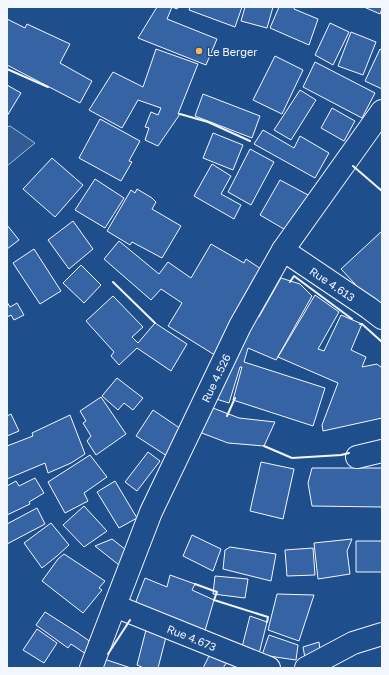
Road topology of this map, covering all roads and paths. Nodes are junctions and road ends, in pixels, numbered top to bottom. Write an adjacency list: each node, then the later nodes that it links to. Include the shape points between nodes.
1 (382, 112): 2 (street, Rue 4.526)
2 (283, 250): 3 (street, Rue 4.613); 6 (street, Rue 4.526, via 240,326 151,512)
3 (382, 318)
4 (382, 450): 5 (street)
5 (357, 457)
6 (115, 606): 8 (street, Rue 4.526); 9 (street, Rue 4.673)
7 (382, 634): 10 (street, via 353,643)
8 (92, 668)
9 (269, 668)
10 (306, 668)

